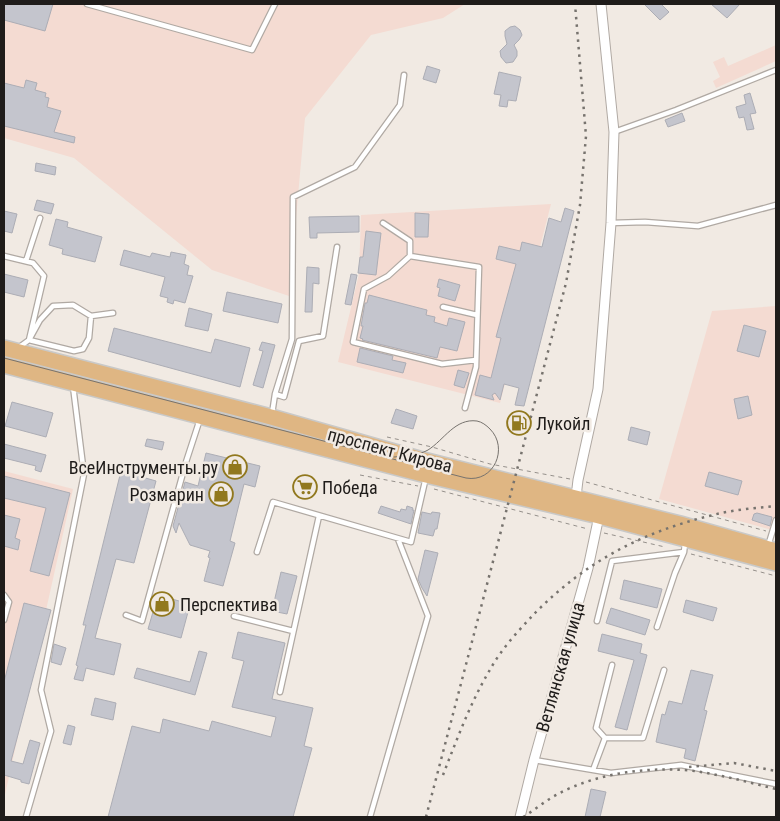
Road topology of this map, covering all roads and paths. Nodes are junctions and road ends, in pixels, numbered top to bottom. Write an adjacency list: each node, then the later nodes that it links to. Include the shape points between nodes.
1 (87, 4): 2 (lane, via 252,50)
2 (275, 4)
3 (601, 4): 6 (street)
4 (776, 70): 6 (lane)
5 (404, 75): 24 (lane, via 400,105 355,167 293,197 292,339)
6 (614, 132): 10 (street)
7 (776, 206): 10 (lane, via 698,226)
8 (40, 218): 14 (lane)
9 (384, 222): 13 (lane, via 410,241)
10 (611, 222): 30 (street, via 598,389)
11 (337, 247): 24 (lane, via 322,336 299,341 284,397)
12 (4, 256): 14 (lane)
13 (410, 256): 17 (lane, via 479,267); 21 (lane, via 388,276 364,289 353,342 442,364)
14 (26, 262): 19 (lane, via 33,263 44,276)
15 (443, 307): 17 (lane)
16 (113, 313): 18 (lane)
17 (477, 315): 21 (lane)
18 (92, 316): 19 (lane, via 73,305 53,306 40,320); 19 (lane, via 89,338 83,349 74,352)
19 (29, 340): 20 (lane)
20 (9, 349): 22 (main road); 23 (main road, проспект Кирова)
21 (476, 360): 25 (lane)
22 (6, 366): 23 (main road, проспект Кирова)
23 (75, 375): 26 (main road, проспект Кирова); 27 (main road, проспект Кирова); 55 (lane, via 84,474 41,690 51,731)
24 (275, 394): 27 (lane)
25 (466, 408)
26 (202, 416): 29 (main road, проспект Кирова); 42 (lane, via 142,621)
27 (271, 417): 30 (main road, проспект Кирова, via 419,459)
28 (360, 475): 29 (path)
29 (425, 481): 32 (main road, проспект Кирова); 34 (path); 35 (lane, via 411,542)
30 (576, 497): 39 (main road, проспект Кирова)
31 (319, 516): 35 (lane); 38 (lane, via 273,502); 47 (lane)
32 (599, 516): 34 (street, Ветлянская улица); 36 (main road, проспект Кирова)
33 (776, 521): 39 (lane)
34 (597, 531): 37 (path); 52 (street, Ветлянская улица)
35 (398, 539): 56 (lane, via 428,616)
36 (685, 545): 39 (main road, проспект Кирова); 40 (path); 45 (lane, via 612,561); 46 (lane)
37 (665, 547)
38 (257, 552)
39 (771, 556)
40 (776, 576)
41 (4, 595): 44 (lane, via 9,602)
42 (126, 615)
43 (234, 616): 47 (lane)
44 (4, 620)
45 (597, 621)
46 (657, 627)
47 (293, 631): 50 (lane)
48 (612, 664): 51 (lane, via 596,728)
49 (664, 670): 51 (lane, via 643,738)
50 (280, 692)
51 (605, 738): 53 (lane)
52 (534, 760): 53 (lane); 57 (street, Ветлянская улица)
53 (593, 770): 54 (lane, via 611,773 681,765)
54 (776, 784)
55 (26, 817)
56 (370, 817)
57 (520, 817)

